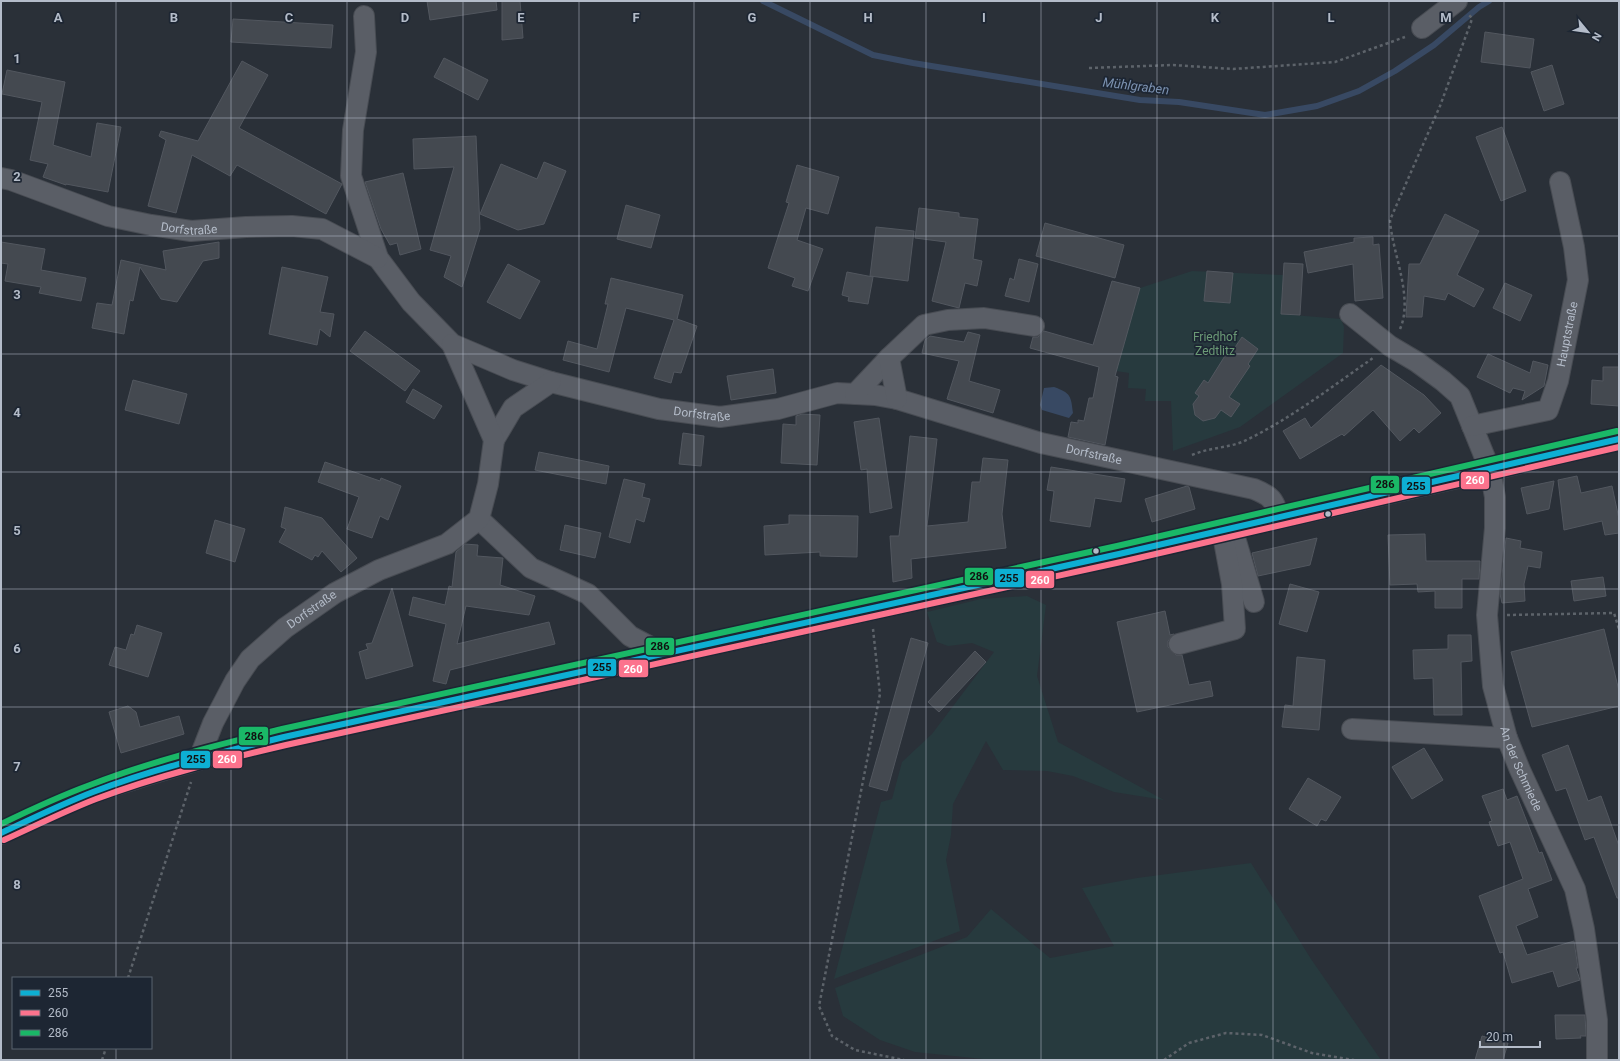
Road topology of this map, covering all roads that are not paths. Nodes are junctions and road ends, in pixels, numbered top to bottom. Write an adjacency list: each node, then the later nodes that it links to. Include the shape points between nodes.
1 (1462, 7): 3 (street)
2 (364, 16): 6 (street, Dorfstraße, via 366,52 353,130 351,176)
3 (1422, 28)
4 (1, 178): 6 (street, Dorfstraße, via 108,216 151,225 191,231 292,226 322,229)
5 (1560, 182): 14 (street, Hauptstraße, via 1574,247 1578,280 1558,380 1548,410)
6 (378, 258): 9 (street, Dorfstraße, via 411,302)
7 (1350, 314): 14 (street, via 1460,396)
8 (1034, 326): 10 (street, via 984,318 948,320 924,325)
9 (452, 344): 11 (street, Dorfstraße, via 513,370); 15 (street, Dorfstraße)
10 (889, 358): 12 (street); 13 (street)
11 (550, 382): 12 (street, Dorfstraße, via 658,410 720,417 778,409 837,393); 15 (street, via 513,408)
12 (855, 394): 13 (street, Dorfstraße)
13 (896, 399): 18 (street, Dorfstraße, via 1041,443 1254,489 1267,494 1275,502)
14 (1472, 426): 17 (street)
15 (494, 440): 19 (street, via 488,484)
16 (1619, 440): 17 (main road)
17 (1490, 470): 18 (main road); 25 (street, An der Schmiede, via 1495,497 1495,520 1486,615 1493,686)
18 (1279, 517): 20 (main road)
19 (479, 519): 23 (street, via 531,568 588,594 630,636); 26 (street, Dorfstraße, via 446,544 379,570 335,593 285,628 250,659 235,681 213,723)
20 (1227, 529): 21 (street); 22 (street, via 1235,629); 23 (main road)
21 (1254, 602)
22 (1179, 644)
23 (664, 654): 26 (main road, via 284,737)
24 (1352, 729): 25 (street)
25 (1507, 738): 28 (street, An der Schmiede, via 1575,889 1584,929 1597,1020)
26 (199, 759): 27 (main road, via 124,781 73,800)
27 (1, 833)
28 (1598, 1060)

